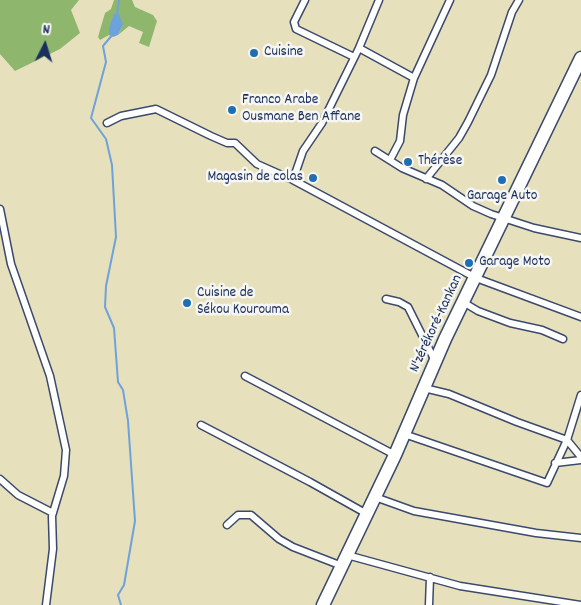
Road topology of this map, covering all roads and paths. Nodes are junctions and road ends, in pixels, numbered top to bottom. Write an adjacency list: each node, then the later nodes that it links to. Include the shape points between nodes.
1 (305, 0): 6 (street, via 294,22 296,29)
2 (378, 0): 5 (street)
3 (450, 0): 8 (street)
4 (519, 0): 12 (street, via 512,12 499,56 468,122)
5 (359, 48): 6 (street); 8 (street)
6 (354, 56): 13 (street, via 322,123 302,151)
7 (581, 58): 15 (highway, N'zérékoré-Kankan)
8 (414, 78): 11 (street, via 403,115 400,141)
9 (107, 122): 13 (street, via 156,109 227,143 235,143 257,164)
10 (375, 151): 11 (street)
11 (390, 160): 12 (street)
12 (426, 179): 15 (street, via 442,184 474,206)
13 (294, 180): 17 (street)
14 (0, 209): 34 (street, via 12,264 50,376 63,426 66,450 64,476)
15 (503, 219): 16 (street); 17 (highway, N'zérékoré-Kankan)
16 (581, 238)
17 (476, 278): 19 (highway, N'zérékoré-Kankan); 20 (street)
18 (386, 299): 22 (street, via 408,307)
19 (463, 302): 21 (street, via 510,323 542,330); 22 (highway, N'zérékoré-Kankan)
20 (581, 317)
21 (563, 339)
22 (435, 362): 24 (highway, N'zérékoré-Kankan)
23 (245, 376): 29 (street)
24 (424, 388): 27 (highway, N'zérékoré-Kankan); 28 (street, via 449,394)
25 (581, 394): 28 (street)
26 (201, 425): 35 (street)
27 (404, 434): 29 (highway, N'zérékoré-Kankan); 31 (street, via 548,483)
28 (567, 440): 30 (street); 31 (street)
29 (395, 455): 33 (highway, N'zérékoré-Kankan)
30 (581, 459): 31 (street)
31 (555, 463)
32 (0, 479): 34 (street, via 18,494)
33 (375, 497): 35 (highway, N'zérékoré-Kankan); 37 (street, via 414,511)
34 (54, 512): 42 (street)
35 (367, 514): 38 (highway, N'zérékoré-Kankan)
36 (227, 525): 39 (street, via 238,515 252,515 293,547)
37 (581, 538)
38 (348, 555): 39 (highway, N'zérékoré-Kankan); 40 (street)
39 (342, 566): 43 (highway, N'zérékoré-Kankan)
40 (430, 577): 41 (street, via 460,586); 44 (street)
41 (543, 598): 45 (street); 46 (street)
42 (46, 605)
43 (323, 605)
44 (428, 605)
45 (546, 605)
46 (581, 605)

